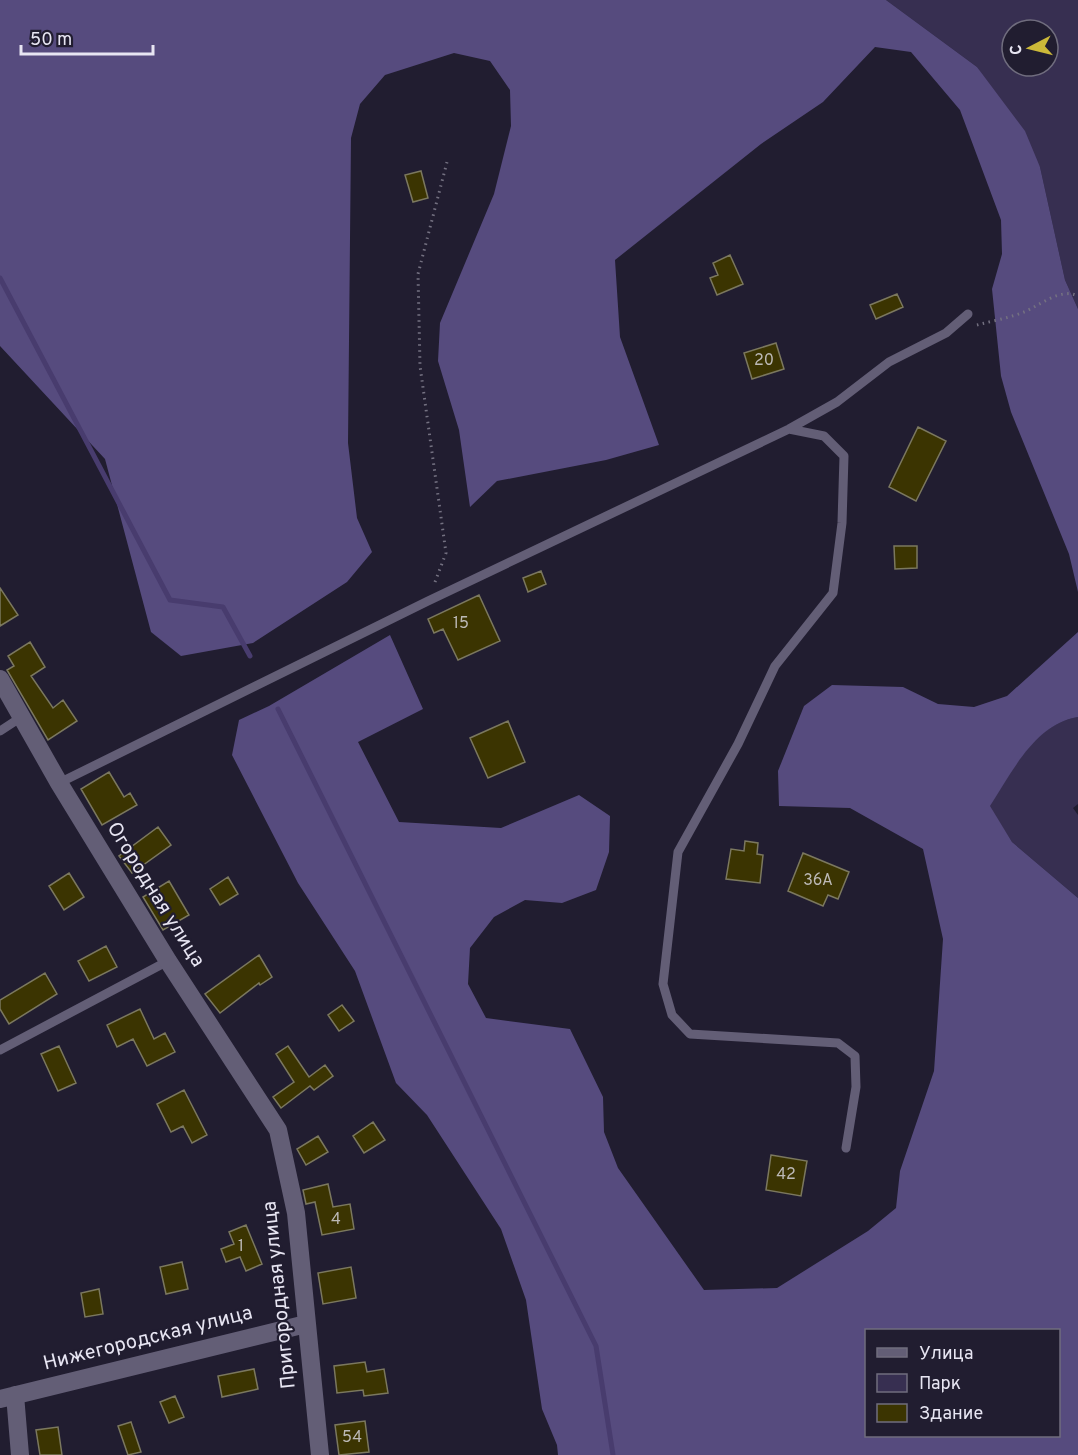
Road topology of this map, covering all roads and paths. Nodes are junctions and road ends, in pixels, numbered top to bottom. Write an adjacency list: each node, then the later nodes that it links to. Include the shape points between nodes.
1 (447, 162): 6 (path, via 418,274 420,366 446,553)
2 (1078, 296): 4 (path, via 1053,297 1023,312)
3 (968, 314): 4 (lane)
4 (946, 333): 5 (lane, via 889,362 837,402)
5 (789, 429): 6 (lane); 14 (lane, via 824,436 844,456 842,523 833,593 775,666 738,744 678,852 663,984 672,1015 690,1034 838,1043 855,1056 856,1086)
6 (428, 601): 10 (lane)
7 (0, 679): 8 (street, Огородная улица)
8 (23, 716): 9 (lane); 10 (street, Огородная улица)
9 (0, 731)
10 (59, 783): 11 (street, Огородная улица)
11 (168, 961): 12 (lane); 13 (street, Огородная улица)
12 (0, 1050)
13 (278, 1130): 15 (street, Пригородная улица, via 296,1213)
14 (846, 1148)
15 (306, 1324): 16 (street, Нижегородская улица); 18 (street, Пригородная улица)
16 (7, 1397): 17 (street)
17 (20, 1455)
18 (320, 1455)

